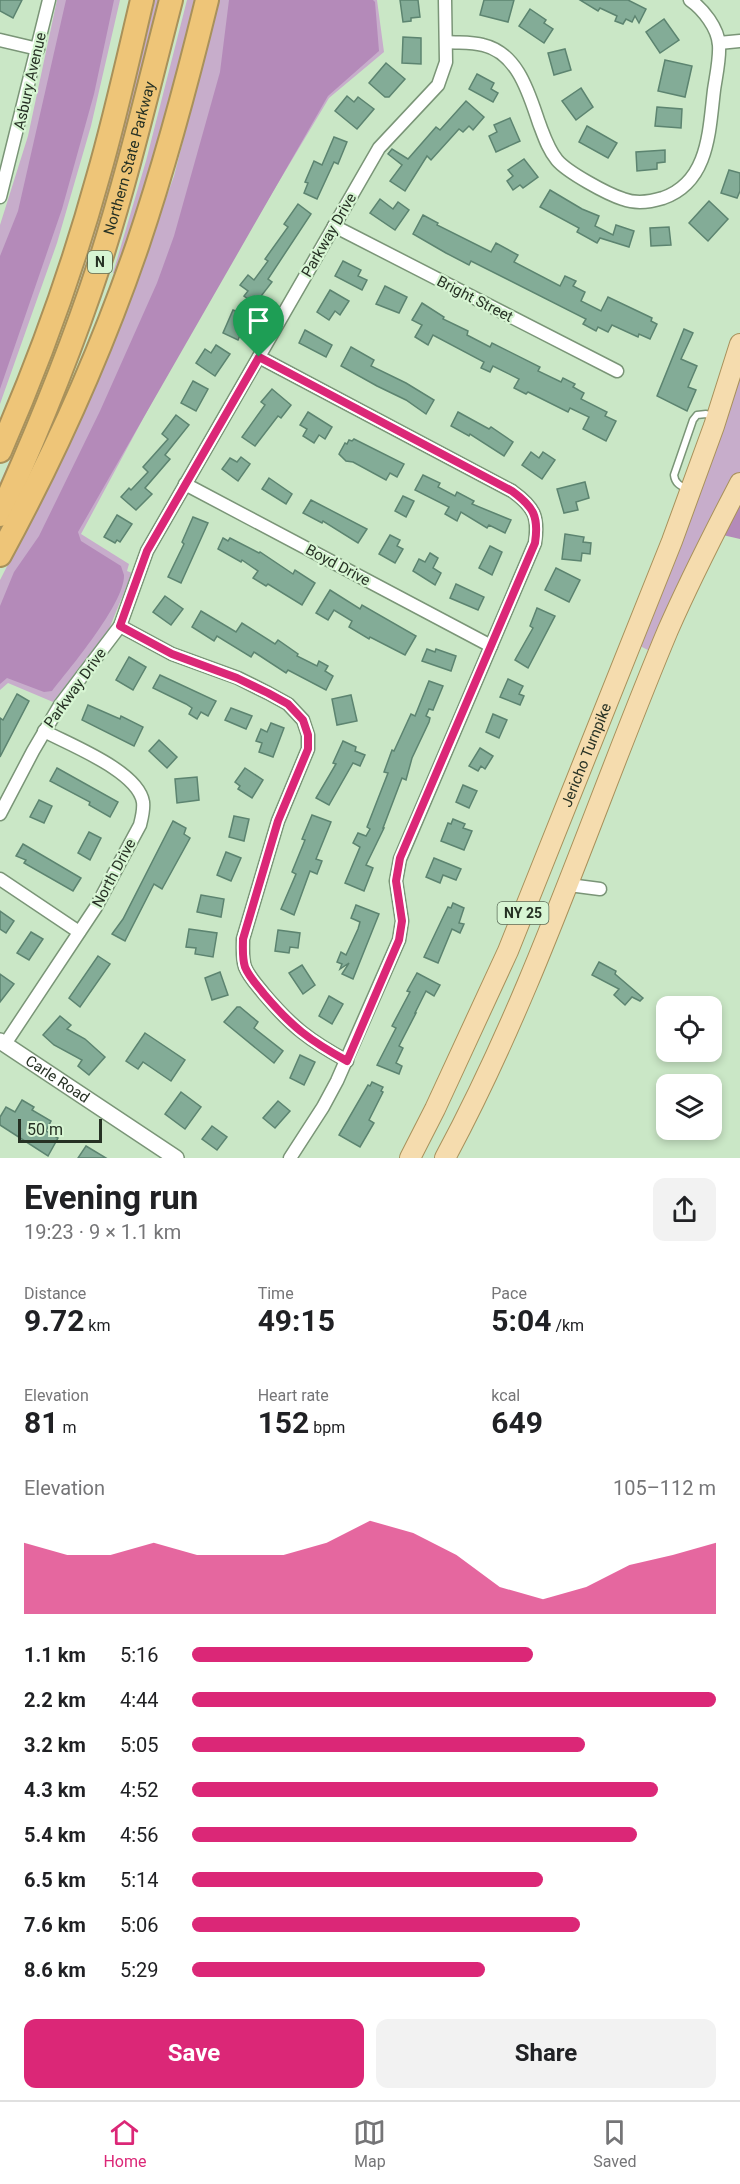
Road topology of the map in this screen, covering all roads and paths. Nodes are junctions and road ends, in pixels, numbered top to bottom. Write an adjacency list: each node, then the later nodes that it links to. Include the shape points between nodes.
1 (49, 0): 12 (street, Asbury Avenue)
2 (127, 0): 14 (highway, via 96,138)
3 (142, 0): 14 (highway, Northern State Parkway / N)
4 (171, 0): 22 (highway, Northern State Parkway / N, via 123,186 86,303 43,417)
5 (207, 0): 23 (highway, via 170,141 123,287 64,427)
6 (445, 0): 10 (street, Parkway Drive)
7 (690, 0): 11 (street, via 711,23)
8 (0, 40): 12 (street)
9 (740, 41): 11 (street)
10 (447, 42): 11 (street, via 484,45 505,57 527,88 557,160 568,171 623,199 639,202 672,195 695,175 709,129); 15 (street, Parkway Drive, via 446,62 438,85 379,148)
11 (719, 43)
12 (38, 49): 13 (street, Asbury Avenue)
13 (0, 197)
14 (86, 219): 19 (highway, Northern State Parkway / N, via 49,329)
15 (334, 226): 17 (street, Parkway Drive); 18 (street, Bright Street)
16 (740, 344): 26 (main road, Jericho Turnpike / NY 25, via 691,490)
17 (259, 357): 21 (street, Parkway Drive); 25 (street, via 512,491 530,506 537,527 535,543)
18 (617, 371)
19 (0, 451)
20 (740, 483): 27 (main road, Jericho Turnpike / NY 25, via 682,598)
21 (185, 484): 24 (street, Parkway Drive, via 147,551); 25 (street, Boyd Drive)
22 (0, 515)
23 (0, 555)
24 (120, 626): 28 (street, Parkway Drive); 35 (street, via 172,654 268,693 288,704 303,720 308,749 278,821 242,952 250,977 286,1020 304,1036)
25 (491, 646): 35 (street, via 400,858 396,881 402,921 399,940)
26 (623, 663): 27 (main road); 38 (main road, Jericho Turnpike / NY 25, via 508,951)
27 (650, 675): 31 (main road, Jericho Turnpike / NY 25)
28 (44, 731): 29 (street, Parkway Drive); 33 (street, North Drive, via 122,772 134,783 143,802 140,825)
29 (0, 814)
30 (0, 879): 33 (street)
31 (569, 885): 32 (street); 39 (main road, Jericho Turnpike / NY 25, via 513,1017)
32 (600, 889)
33 (79, 932): 34 (street, North Drive)
34 (2, 1043): 36 (street, Carle Road)
35 (347, 1061): 37 (street)
36 (176, 1158)
37 (290, 1158)
38 (410, 1158)
39 (445, 1158)

